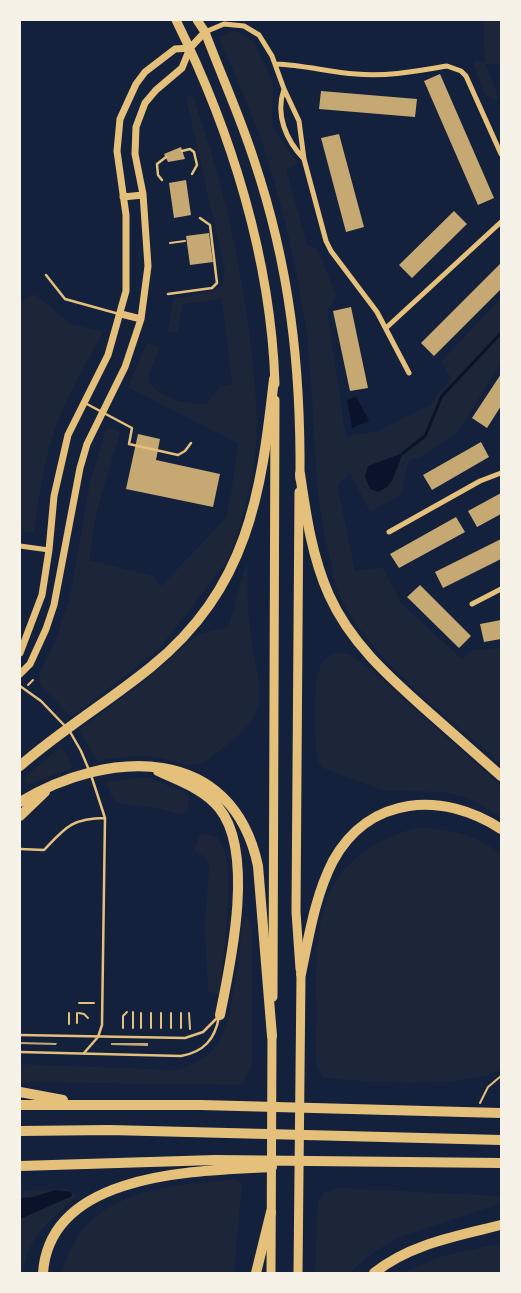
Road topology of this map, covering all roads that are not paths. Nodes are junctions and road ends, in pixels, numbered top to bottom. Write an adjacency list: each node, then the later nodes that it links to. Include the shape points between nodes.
1 (176, 20): 4 (main road)
2 (198, 20): 3 (main road)
3 (204, 32): 4 (street); 5 (street, via 224,24 244,26 259,36); 28 (main road, via 255,161 283,268 297,361)
4 (190, 48): 13 (street, via 182,68 156,90 140,113 134,140); 14 (street, via 175,49 157,61 136,84 126,103 120,119 116,151); 23 (main road, via 222,130 245,203 264,292)
5 (276, 64): 6 (street); 8 (street, via 367,75 448,66 461,71)
6 (284, 89): 10 (street, via 299,121); 10 (street, via 280,105 282,120 288,139)
7 (182, 151): 11 (lane, via 190,149 194,152 197,165)
8 (501, 154)
9 (166, 157): 12 (lane, via 157,164)
10 (304, 159): 21 (street, via 326,241)
11 (192, 174)
12 (162, 180)
13 (143, 195): 14 (street); 20 (street, via 148,266)
14 (123, 197): 19 (street, via 127,272)
15 (200, 218): 18 (lane, via 210,225 217,285)
16 (501, 222): 21 (street)
17 (46, 275): 19 (lane, via 65,299)
18 (168, 294)
19 (120, 314): 20 (street); 24 (street, via 108,355)
20 (141, 319): 25 (street, via 125,367)
21 (386, 328): 22 (street)
22 (408, 373)
23 (274, 379): 37 (highway, via 259,489 247,533 212,600 172,648 151,667); 49 (main road)
24 (84, 402): 25 (lane); 31 (street, via 71,427 58,471)
25 (102, 411): 26 (lane, via 132,428 129,444 178,455); 35 (street, via 80,468 54,605 30,664)
26 (191, 443)
27 (501, 473): 29 (street, via 480,481)
28 (300, 474): 39 (highway, via 322,578 348,629 383,671); 46 (main road, via 296,912)
29 (389, 532)
30 (20, 546): 31 (street)
31 (50, 550): 34 (street, via 39,607)
32 (501, 589): 33 (street)
33 (472, 604)
34 (20, 653)
35 (20, 674)
36 (20, 686): 43 (lane, via 46,706 73,737)
37 (20, 766)
38 (148, 766): 40 (highway, via 120,766); 47 (highway, via 209,798 230,825 237,849 232,942); 49 (highway, via 183,771 208,784 233,807 248,833 258,866)
39 (501, 776)
40 (50, 788): 41 (highway); 42 (highway)
41 (20, 802)
42 (20, 816)
43 (105, 818): 45 (lane, via 88,818 72,823 44,850); 50 (lane, via 102,1025)
44 (501, 828): 46 (highway, via 462,809 434,804 393,810 364,826 341,849 327,874 316,904)
45 (20, 849)
46 (301, 974): 67 (main road)
47 (220, 1015): 50 (lane, via 203,1032 189,1037); 52 (lane, via 212,1038 195,1054)
48 (20, 1036): 50 (lane)
49 (272, 1036): 62 (main road)
50 (98, 1037): 52 (lane)
51 (20, 1052): 52 (lane)
52 (84, 1053)
53 (20, 1092): 54 (highway)
54 (86, 1104): 55 (highway); 56 (highway)
55 (20, 1105)
56 (501, 1111)
57 (20, 1131): 58 (highway, via 110,1130)
58 (501, 1140)
59 (385, 1161): 60 (highway); 61 (highway, via 215,1160); 64 (highway, via 194,1171 135,1183 101,1194 74,1212 52,1240)
60 (501, 1163)
61 (20, 1166)
62 (272, 1212): 65 (highway); 66 (main road)
63 (501, 1225): 68 (highway, via 432,1242 393,1260)
64 (43, 1273)
65 (256, 1273)
66 (271, 1273)
67 (298, 1273)
68 (374, 1273)

